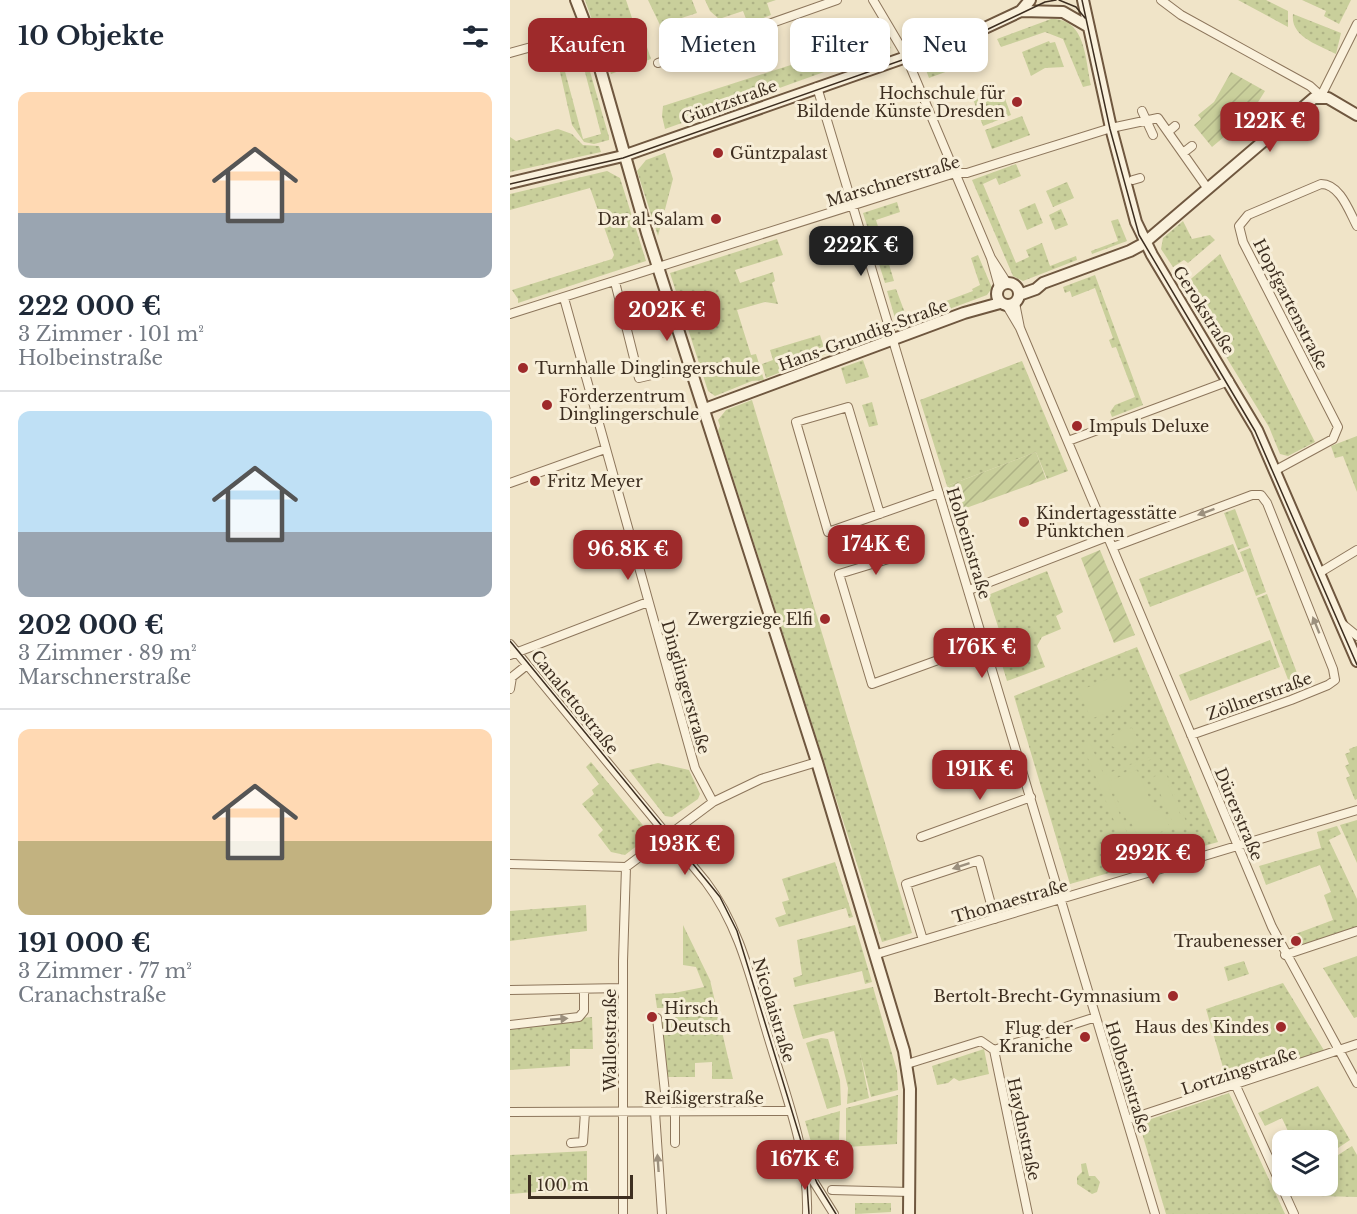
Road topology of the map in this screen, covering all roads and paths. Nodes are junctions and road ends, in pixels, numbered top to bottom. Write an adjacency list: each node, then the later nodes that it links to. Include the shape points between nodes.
1 (576, 0): 8 (main road)
2 (837, 0): 16 (street)
3 (873, 0): 13 (street, Dürerstraße)
4 (1047, 0): 7 (main road, Güntzstraße)
5 (1083, 0): 10 (main road, Gerokstraße)
6 (1161, 0): 20 (street)
7 (1028, 7): 10 (main road, via 1063,12); 11 (main road, Güntzstraße)
8 (584, 18)
9 (1357, 24): 20 (street)
10 (1089, 27): 25 (main road, Gerokstraße)
11 (988, 28)
12 (528, 48): 14 (street)
13 (902, 48)
14 (510, 53)
15 (902, 56): 19 (main road, Güntzstraße)
16 (658, 63)
17 (600, 72): 30 (main road)
18 (913, 72): 31 (street, Dürerstraße)
19 (817, 87): 30 (main road, Güntzstraße); 34 (street, Holbeinstraße)
20 (1321, 96): 22 (main road); 33 (main road, Hans-Grundig-Straße, via 1308,102)
21 (1142, 111): 23 (street)
22 (1357, 115)
23 (1144, 121): 25 (street, Marschnerstraße, via 1129,120); 26 (street, via 1158,118); 27 (street)
24 (1175, 126): 26 (street)
25 (1111, 128): 31 (street, Marschnerstraße, via 967,173); 36 (main road, Gerokstraße)
26 (1168, 132): 29 (street)
27 (1153, 135)
28 (1192, 146): 29 (street)
29 (1183, 153): 33 (street)
30 (623, 156): 32 (main road, Güntzstraße); 37 (main road)
31 (955, 173): 34 (street, Marschnerstraße); 39 (street, Dürerstraße)
32 (510, 183)
33 (1208, 189): 36 (main road, Hans-Grundig-Straße)
34 (852, 207): 37 (street, Marschnerstraße); 42 (street, Holbeinstraße)
35 (1357, 226): 48 (street, Hopfgartenstraße, via 1329,184 1248,215 1239,226 1243,242 1338,427 1333,439)
36 (1145, 243): 39 (main road, Hans-Grundig-Straße); 44 (main road, Gerokstraße)
37 (658, 267): 38 (street, Marschnerstraße); 43 (main road)
38 (615, 282): 40 (street, Marschnerstraße); 43 (street, via 639,378)
39 (1007, 295): 42 (main road, Hans-Grundig-Straße); 46 (street, Dürerstraße)
40 (564, 298): 41 (street, Marschnerstraße); 47 (street, Dinglingerstraße)
41 (510, 314)
42 (894, 339): 45 (main road, Hans-Grundig-Straße); 50 (street, Holbeinstraße)
43 (690, 366): 45 (main road)
44 (1229, 381): 46 (street); 48 (main road, Gerokstraße)
45 (705, 409): 68 (main road)
46 (1068, 441): 52 (street, Dürerstraße)
47 (605, 449): 49 (street); 58 (street, Dinglingerstraße)
48 (1276, 470): 56 (main road, Gerokstraße)
49 (510, 483)
50 (939, 493): 51 (street); 57 (street, Holbeinstraße)
51 (880, 514): 51 (street, via 828,532 796,422 848,407)
52 (1109, 536): 53 (street, Dürerstraße); 57 (street)
53 (1113, 547): 67 (street, Dürerstraße); 67 (street, Zöllnerstraße, one-way to 53, via 1328,685 1335,680 1334,669 1261,495)
54 (1357, 550): 56 (street)
55 (905, 554): 61 (street, via 839,574 872,684)
56 (1319, 573): 59 (main road, Gerokstraße)
57 (969, 590): 61 (street, Holbeinstraße)
58 (648, 603): 63 (street); 70 (street, Dinglingerstraße, via 695,768)
59 (1340, 622): 60 (street, Gerokstraße); 64 (main road, Gerokstraße)
60 (1357, 636)
61 (985, 643): 69 (street, Holbeinstraße)
62 (510, 644): 63 (street, Canalettostraße)
63 (514, 654): 65 (street, Canalettostraße)
64 (1357, 662)
65 (527, 665): 66 (street, via 512,677); 72 (street, Canalettostraße)
66 (510, 689)
67 (1191, 735): 74 (street, Dürerstraße)
68 (817, 762): 70 (street, via 761,779); 81 (main road)
69 (1031, 797): 73 (street); 77 (street, Holbeinstraße)
70 (713, 802): 72 (street)
71 (1357, 810): 74 (street, Thomaestraße)
72 (667, 835): 76 (street); 95 (street, Nicolaistraße, via 718,897 733,924)
73 (921, 837)
74 (1237, 846): 77 (street, Thomaestraße); 82 (street, Dürerstraße)
75 (510, 864): 76 (street)
76 (626, 867): 83 (street, Wallotstraße)
77 (1062, 900): 78 (street, Thomaestraße); 86 (street, Holbeinstraße)
78 (995, 919): 80 (street, Thomaestraße); 80 (street, one-way to 80, via 979,860 906,884)
79 (1357, 931): 82 (street)
80 (923, 940): 81 (street, Thomaestraße)
81 (877, 954): 92 (main road)
82 (1285, 955): 91 (street, Dürerstraße)
83 (623, 988): 84 (street); 98 (street, Wallotstraße)
84 (584, 989): 85 (street); 88 (street, one-way to 84, via 579,1017 584,1011)
85 (510, 990)
86 (1096, 1017): 90 (street); 101 (street, Holbeinstraße)
87 (657, 1018): 100 (street)
88 (510, 1025)
89 (1357, 1044): 91 (street, Lortzingstraße)
90 (994, 1050): 92 (street, via 981,1041); 112 (street, Haydnstraße)
91 (1339, 1051): 93 (street, Dürerstraße); 94 (street, Lortzingstraße)
92 (907, 1064): 106 (main road)
93 (1357, 1083)
94 (1236, 1086): 101 (street, Lortzingstraße); 114 (street)
95 (791, 1111): 100 (street, Reißigerstraße); 104 (street, Nicolaistraße)
96 (510, 1112): 97 (street, Reißigerstraße)
97 (585, 1112): 98 (street, Reißigerstraße); 102 (street, via 583,1142)
98 (623, 1112): 99 (street, Reißigerstraße); 107 (street, Wallotstraße)
99 (655, 1112): 100 (street, Reißigerstraße); 108 (street, one-way to 99)
100 (671, 1112): 103 (street)
101 (1127, 1120): 113 (street, Holbeinstraße)
102 (572, 1143)
103 (675, 1143)
104 (803, 1155): 109 (street, Nicolaistraße); 110 (street)
105 (832, 1190): 106 (street)
106 (910, 1192): 111 (main road)
107 (623, 1214)
108 (662, 1214)
109 (807, 1214)
110 (834, 1214)
111 (909, 1214)
112 (1028, 1214)
113 (1155, 1214)
114 (1294, 1214)

